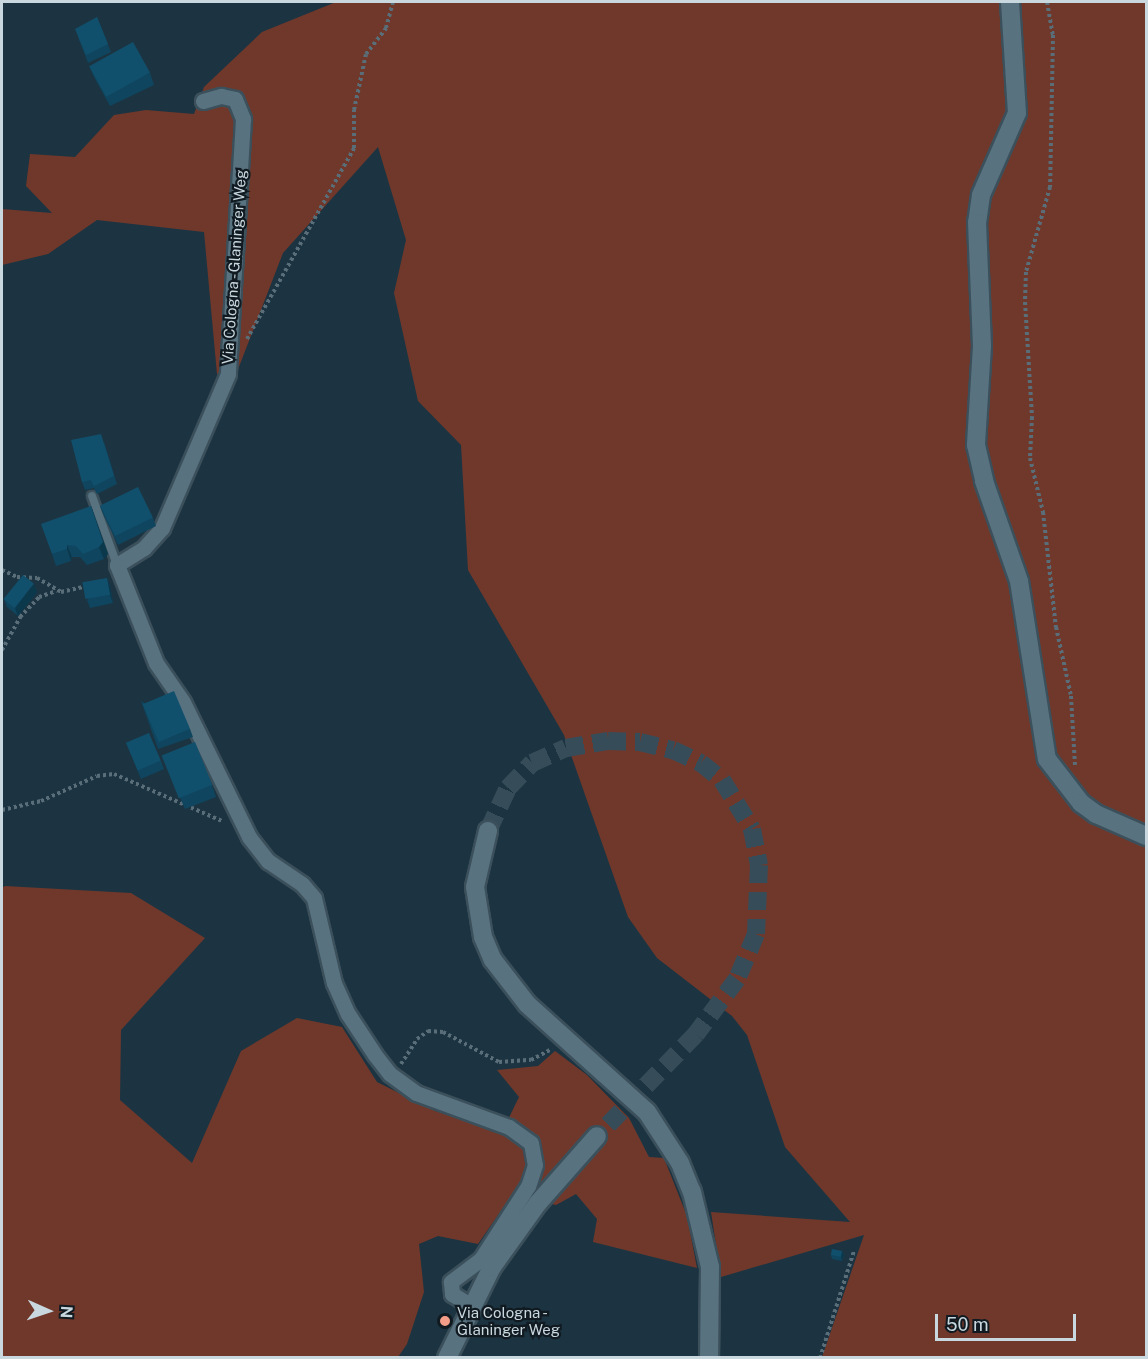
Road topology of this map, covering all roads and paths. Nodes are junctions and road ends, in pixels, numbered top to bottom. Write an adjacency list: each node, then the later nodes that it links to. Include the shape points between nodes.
1 (393, 2): 5 (path, via 386,28 366,54 354,110 354,148)
2 (1010, 2): 15 (street, via 1017,113 978,209 977,295 982,346 976,445 984,481 1019,582 1047,759 1081,803 1096,814)
3 (1047, 2): 12 (path, via 1053,35 1050,187 1026,272 1024,302 1032,417 1030,458 1043,512 1056,627 1071,696 1073,752 1076,767)
4 (203, 101): 7 (street, Via Cologna - Glaninger Weg, via 228,96 242,110 228,374 162,528 144,548)
5 (245, 343)
6 (92, 496): 7 (lane)
7 (117, 565): 16 (street, via 156,663 183,702)
8 (2, 570): 10 (path, via 16,577 37,578)
9 (90, 585): 10 (path)
10 (57, 590): 11 (path, via 39,597 20,616)
11 (2, 650)
12 (1083, 775)
13 (2, 810): 16 (path, via 41,801 97,777 114,774 221,820)
14 (488, 831): 23 (street, via 475,887 483,937 493,960 527,1004 647,1112 680,1163 692,1192 710,1267)
15 (1146, 836)
16 (249, 837): 18 (street, via 268,861 302,884 314,898 341,999)
17 (544, 1055): 18 (path, via 499,1062 444,1032 428,1031)
18 (390, 1074): 21 (street, via 430,1100 509,1127 523,1135 534,1153 533,1176 486,1252 451,1282 452,1294)
19 (597, 1136): 21 (street, via 516,1232)
20 (854, 1251): 24 (path)
21 (470, 1305): 22 (street)
22 (447, 1358)
23 (709, 1358)
24 (820, 1358)

